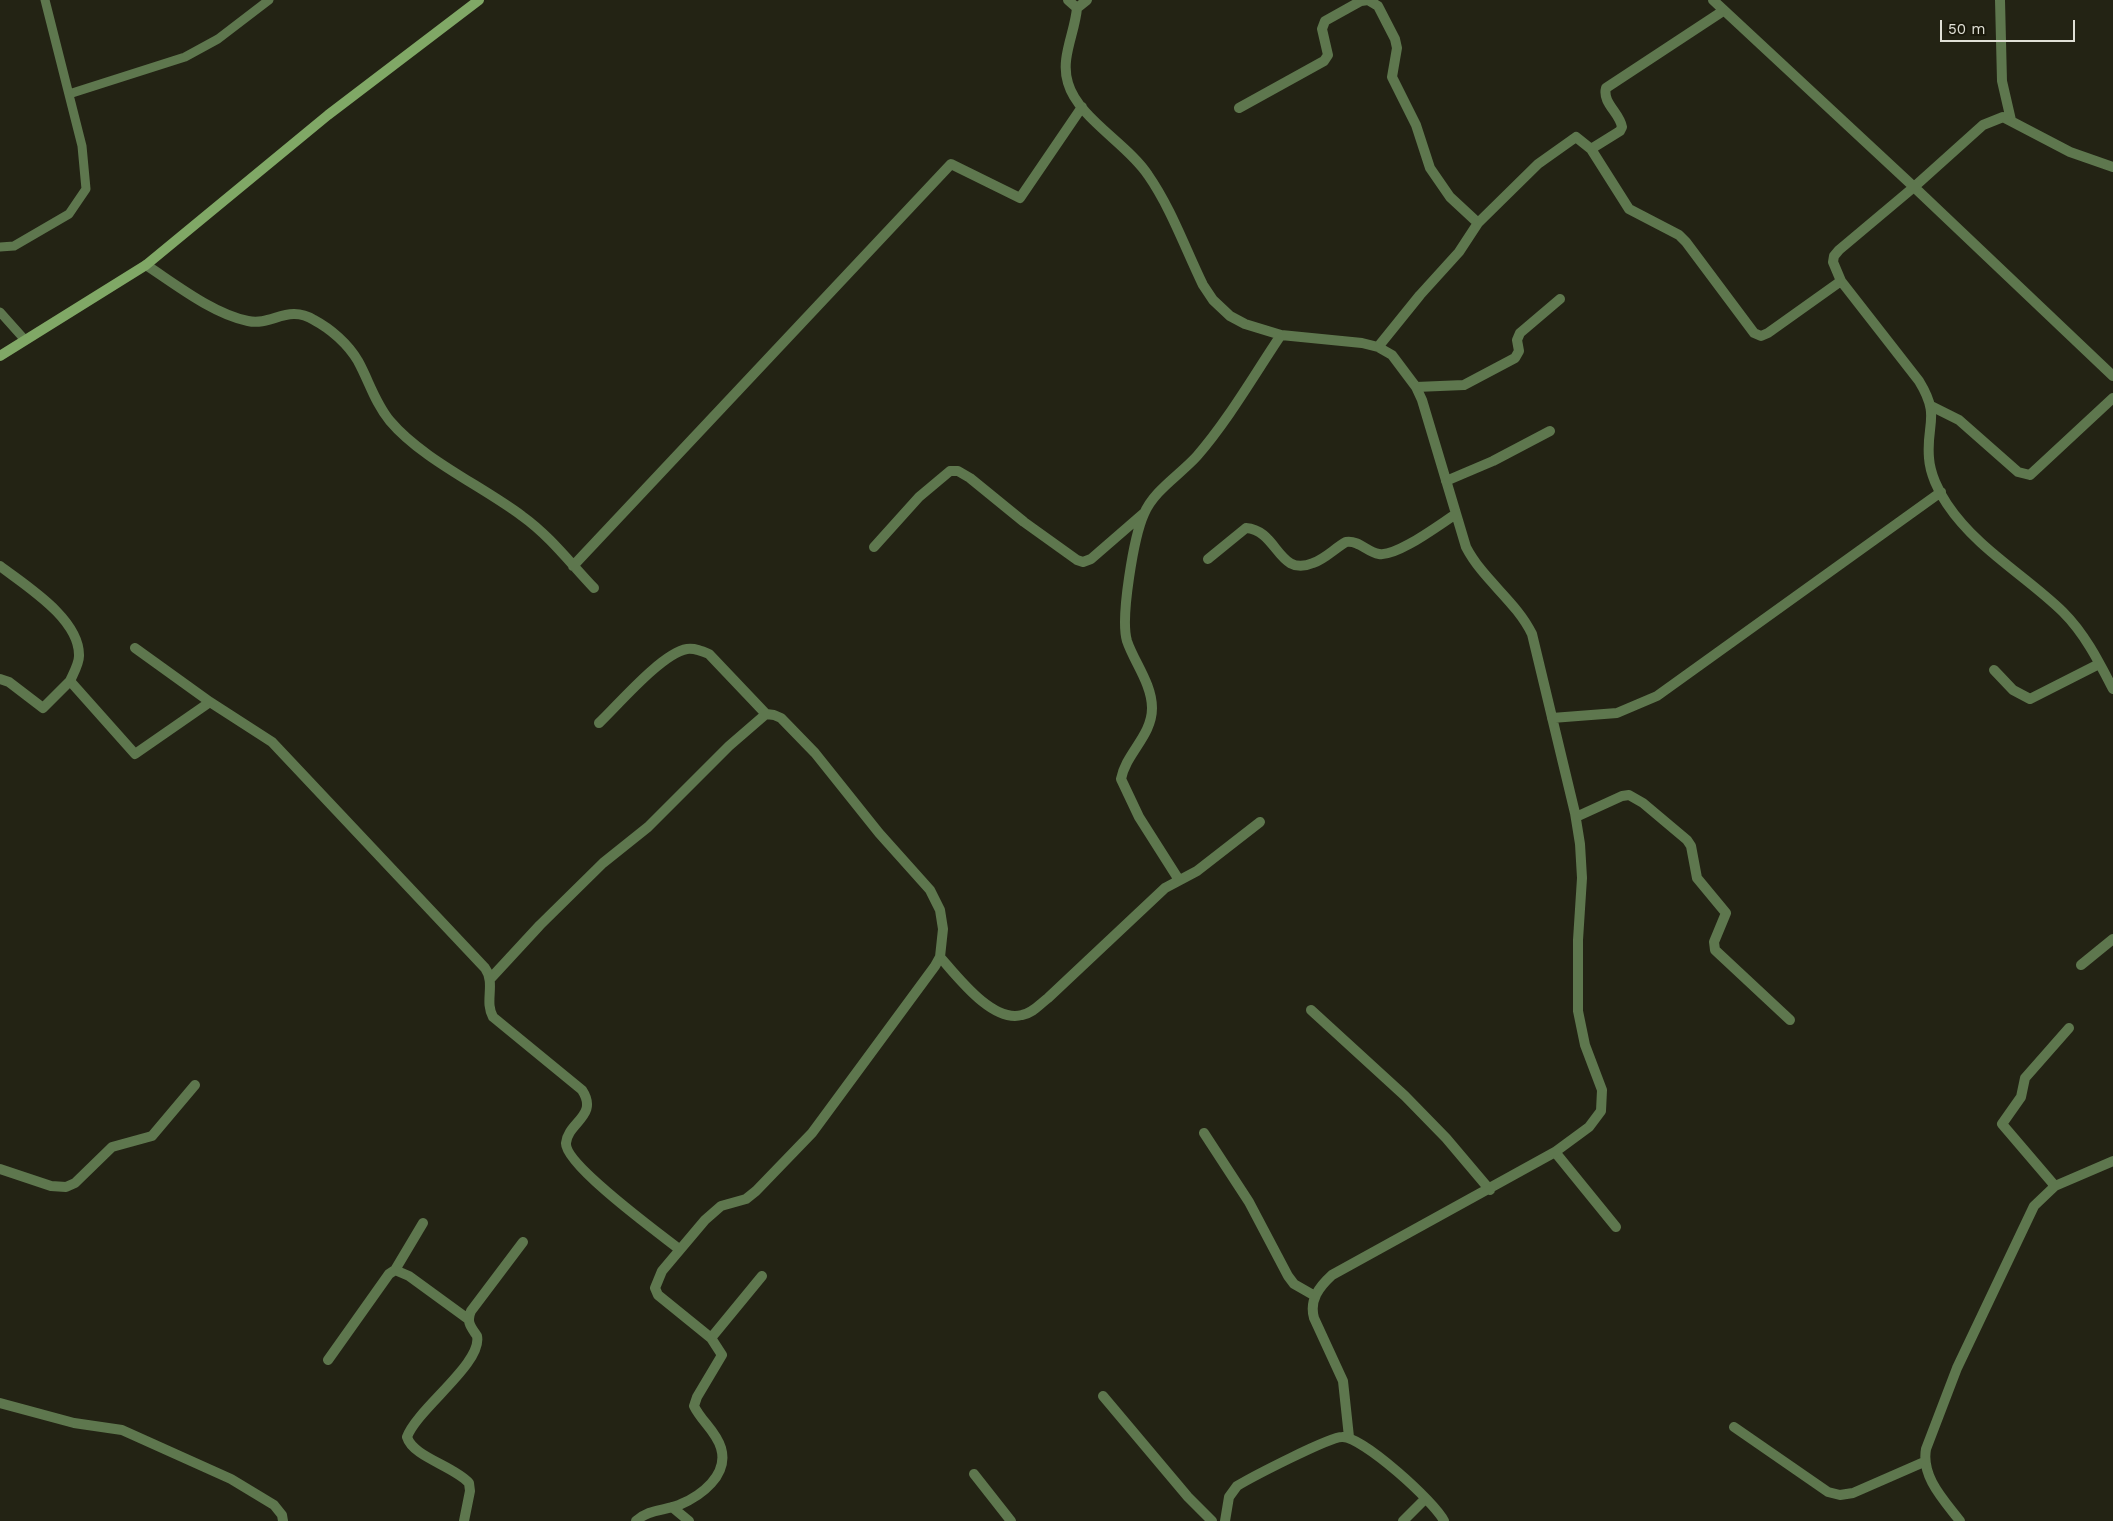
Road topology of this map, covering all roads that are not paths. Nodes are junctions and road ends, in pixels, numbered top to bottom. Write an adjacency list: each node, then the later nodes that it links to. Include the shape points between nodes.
1 (45, 0): 11 (lane)
2 (269, 0): 11 (lane, via 218,39 185,57)
3 (479, 0): 20 (street, via 328,115)
4 (1068, 0): 9 (street)
5 (1087, 0): 9 (street)
6 (1368, 0): 13 (street, via 1324,21 1322,29 1328,55 1324,61); 18 (street, via 1378,6 1396,39 1392,77 1416,125 1430,168 1450,197)
7 (1713, 0): 10 (street)
8 (2000, 0): 14 (street, via 2002,81)
9 (1077, 8): 12 (street, via 1065,66 1068,83)
10 (1723, 11): 15 (street, via 1606,88 1606,98 1622,121 1622,127); 17 (street)
11 (69, 94): 19 (lane, via 82,146 86,189 69,214 14,246)
12 (1082, 107): 24 (street, via 1136,158 1148,174 1213,300 1230,316 1245,324); 40 (street, via 1020,198 951,164)
13 (1240, 108)
14 (2011, 120): 16 (street, via 2070,152); 17 (street, via 2003,117 1983,125)
15 (1591, 149): 18 (street, via 1580,138 1572,139 1538,164); 21 (street, via 1629,209 1679,235 1754,333 1761,336 1768,332)
16 (2113, 166)
17 (1914, 187): 21 (street, via 1834,256 1833,262); 28 (street)
18 (1478, 223): 26 (street, via 1459,252)
19 (0, 247)
20 (146, 265): 25 (street); 40 (street, via 203,302 249,322 299,314 327,327 358,360 391,422 411,440 522,515)
21 (1841, 281): 31 (street, via 1919,381)
22 (1560, 299): 29 (street, via 1520,333 1517,340 1519,352 1515,358 1464,385)
23 (0, 312): 25 (lane)
24 (1281, 335): 26 (street); 35 (street, via 1208,441)
25 (25, 340): 27 (street)
26 (1378, 347): 29 (street, via 1392,355)
27 (0, 356)
28 (2113, 376)
29 (1416, 387): 33 (street)
30 (2113, 398): 31 (street, via 2030,475 2018,472 1958,420)
31 (1930, 406): 34 (street, via 1929,457)
32 (1550, 430): 33 (street, via 1493,461)
33 (1446, 481): 36 (street)
34 (1941, 492): 43 (street, via 1958,519 1993,556 2063,612 2081,633); 50 (street, via 1657,696 1617,713)
35 (1144, 512): 37 (street, via 1091,559 1077,560 970,478 958,471 950,471 919,497); 54 (street, via 1124,620 1127,640 1150,696 1152,709 1144,736 1127,762 1121,779 1139,817)
36 (1456, 514): 38 (street, via 1389,553 1381,554 1352,541 1314,563 1293,566 1265,535 1246,528); 50 (street, via 1472,558 1515,607 1532,634)
37 (874, 547)
38 (1208, 559)
39 (0, 566): 46 (street, via 51,605 66,623 79,656)
40 (573, 566): 41 (street)
41 (594, 588)
42 (135, 648): 48 (street)
43 (2099, 664): 44 (street, via 2030,699 2013,690); 47 (street)
44 (1994, 670)
45 (0, 679): 46 (street, via 9,682 42,708)
46 (70, 682): 48 (street, via 134,754)
47 (2113, 689)
48 (210, 702): 58 (street, via 272,742)
49 (766, 714): 51 (street, via 709,654 686,649 657,667); 56 (street, via 781,718 815,753 930,890 940,910 943,929); 58 (street, via 648,827 602,863)
50 (1552, 718): 52 (street)
51 (599, 723)
52 (1576, 818): 60 (street, via 1629,795 1644,803 1687,840 1697,878 1726,913 1714,942 1715,950); 64 (street, via 1582,878 1578,940 1580,1026 1603,1099 1598,1118)
53 (1260, 822): 54 (street, via 1208,863)
54 (1179, 880): 56 (street, via 1165,888 1041,1004 1022,1015 1006,1014 977,998)
55 (2113, 940): 57 (street)
56 (940, 957): 72 (street, via 812,1133 756,1191 721,1206)
57 (2081, 965)
58 (491, 978): 72 (street, via 489,1010 493,1017 587,1097 588,1106 566,1143 571,1158 614,1198)
59 (1311, 1010): 68 (street, via 1405,1096)
60 (1790, 1020)
61 (2069, 1028): 67 (street, via 2026,1078 2021,1096 2002,1124)
62 (195, 1085): 66 (street, via 152,1136 112,1147 75,1183 51,1186)
63 (1204, 1133): 75 (street, via 1249,1202 1288,1276 1294,1284)
64 (1555, 1152): 68 (street); 70 (street)
65 (2113, 1161): 67 (street)
66 (0, 1169)
67 (2055, 1186): 83 (street, via 2034,1206 2002,1271 1957,1368)
68 (1490, 1190): 75 (street, via 1332,1275)
69 (423, 1223): 73 (street)
70 (1616, 1227)
71 (523, 1242): 76 (street)
72 (679, 1249): 77 (street, via 662,1271 655,1288 669,1306)
73 (395, 1270): 76 (street, via 409,1276); 78 (street)
74 (762, 1276): 77 (street)
75 (1315, 1296): 82 (street, via 1314,1318 1343,1381)
76 (468, 1318): 88 (street, via 477,1336 476,1349 452,1382 416,1421 407,1437 413,1447 469,1483)
77 (711, 1338): 86 (street, via 722,1355 694,1406 718,1440 722,1461 714,1481 695,1496)
78 (328, 1360)
79 (1103, 1396): 92 (street)
80 (0, 1403): 87 (street, via 74,1423 122,1430 231,1479 274,1505)
81 (1734, 1427): 83 (street, via 1828,1492 1840,1495 1853,1493)
82 (1349, 1437): 85 (street, via 1400,1474); 93 (street, via 1339,1436 1237,1486 1229,1496)
83 (1924, 1462): 96 (street, via 1927,1474)
84 (974, 1474): 91 (street)
85 (1426, 1499): 94 (street); 95 (street)
86 (672, 1507): 89 (street, via 654,1510); 90 (street)
87 (283, 1521)
88 (464, 1521)
89 (636, 1521)
90 (689, 1521)
91 (1011, 1521)
92 (1212, 1521)
93 (1225, 1521)
94 (1403, 1521)
95 (1444, 1521)
96 (1960, 1521)

